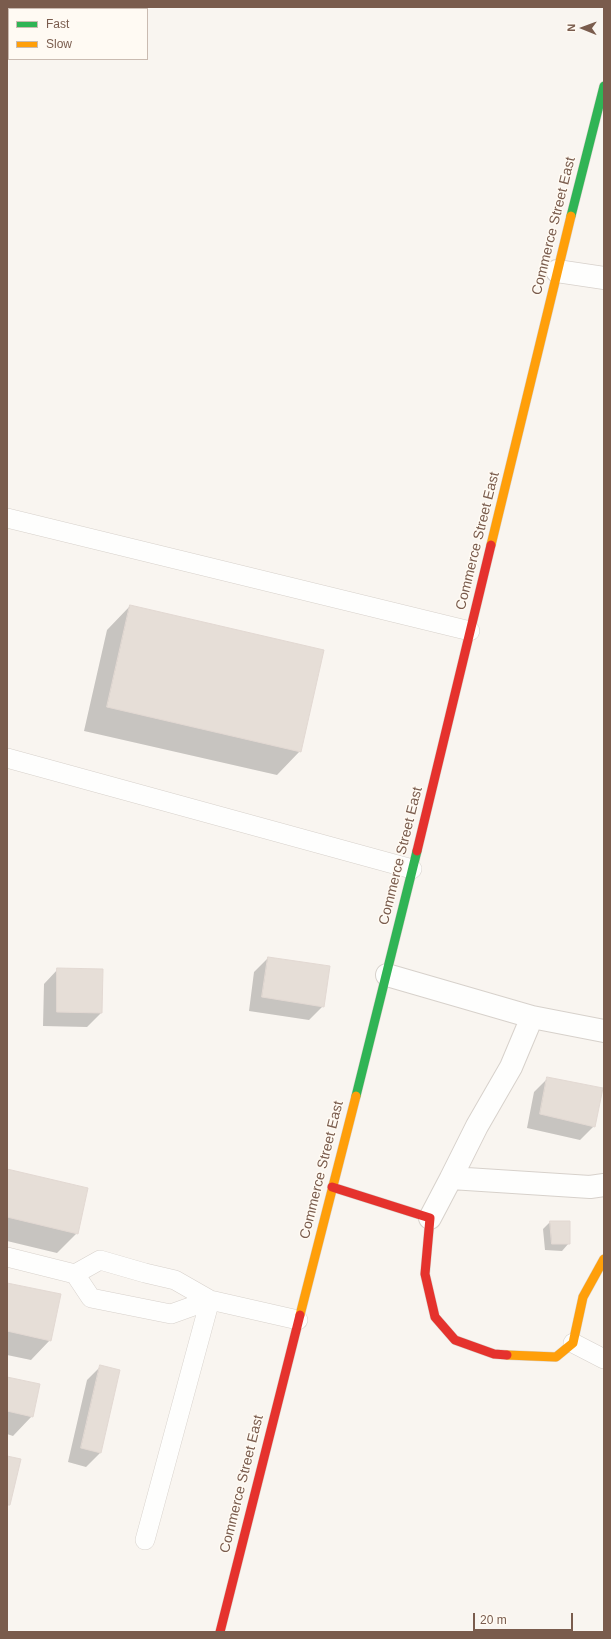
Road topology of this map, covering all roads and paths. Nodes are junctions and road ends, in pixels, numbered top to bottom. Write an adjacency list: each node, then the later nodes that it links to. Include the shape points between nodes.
1 (604, 86): 2 (main road, Commerce Street East)
2 (557, 271): 3 (street); 5 (main road, Commerce Street East)
3 (604, 278)
4 (7, 518): 5 (lane)
5 (470, 631): 7 (main road, Commerce Street East)
6 (7, 758): 7 (lane)
7 (412, 869): 8 (main road, Commerce Street East)
8 (386, 974): 9 (street); 13 (main road, Commerce Street East)
9 (532, 1017): 10 (street); 11 (street, via 511,1067)
10 (604, 1031)
11 (451, 1178): 12 (street, via 590,1187); 14 (street)
12 (604, 1185)
13 (332, 1187): 14 (main road); 19 (main road, Commerce Street East)
14 (430, 1218): 20 (main road, via 425,1274 435,1317 455,1340 494,1354 556,1357)
15 (7, 1257): 17 (lane)
16 (604, 1259): 20 (main road, via 583,1298)
17 (75, 1274): 18 (lane, via 100,1260 175,1280); 18 (lane, via 91,1298 171,1314)
18 (210, 1300): 19 (lane); 22 (lane)
19 (298, 1320): 23 (main road, Commerce Street East)
20 (573, 1342): 21 (lane)
21 (604, 1358)
22 (145, 1540)
23 (220, 1632)

